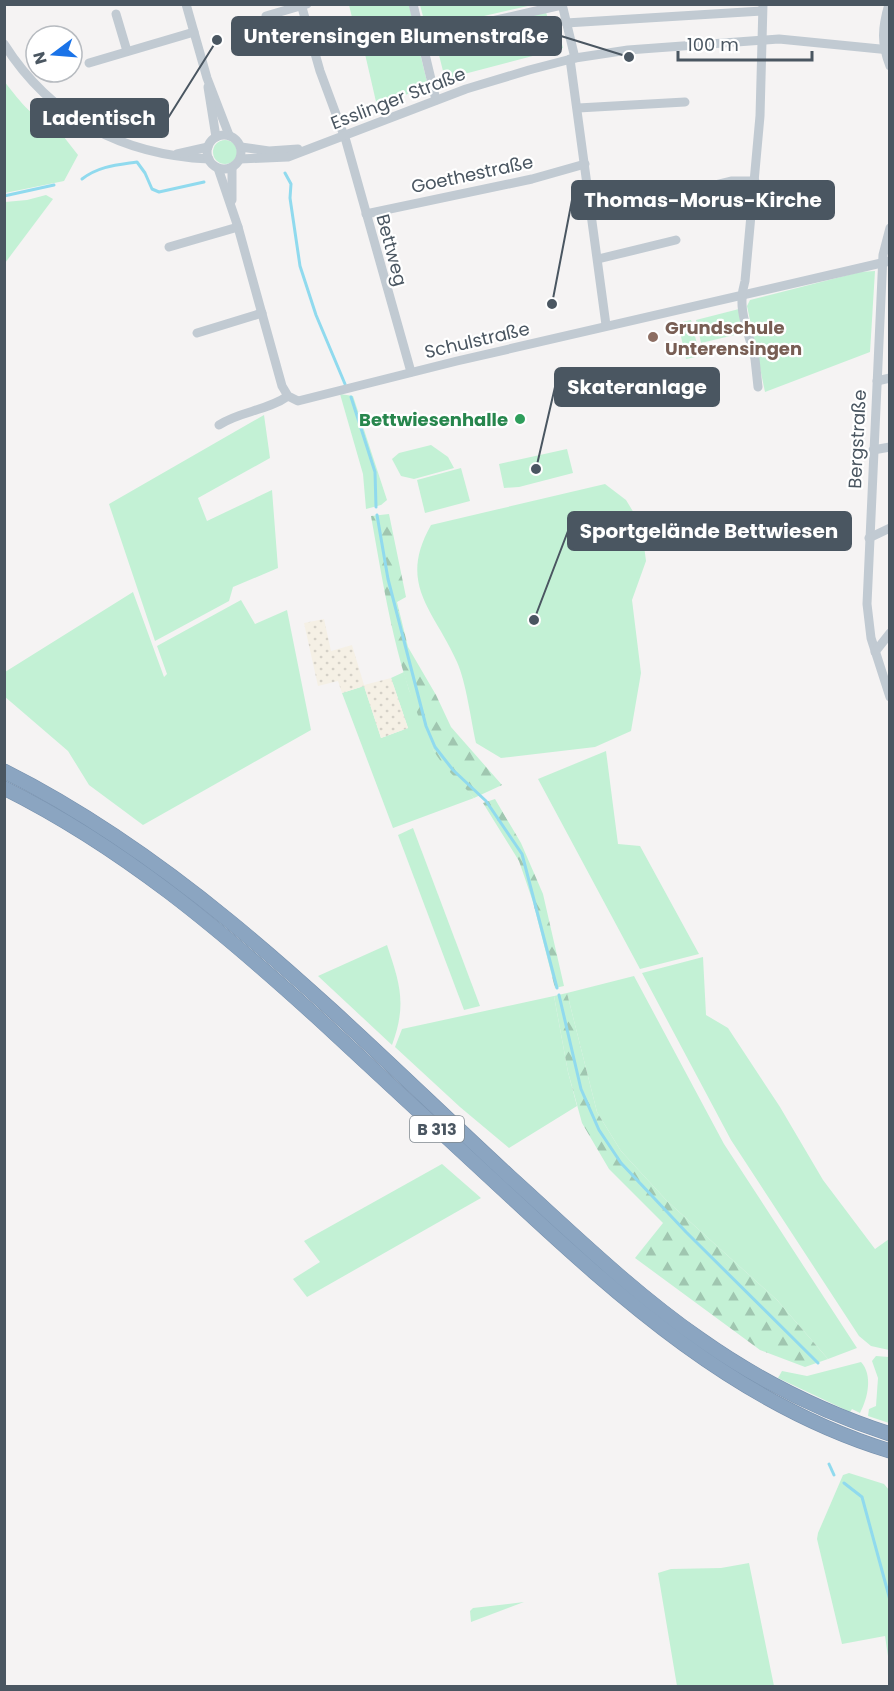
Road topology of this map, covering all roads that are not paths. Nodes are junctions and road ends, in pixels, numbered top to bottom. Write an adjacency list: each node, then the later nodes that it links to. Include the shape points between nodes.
1 (186, 4): 11 (street)
2 (413, 4): 9 (street)
3 (889, 4): 16 (street, via 883,30)
4 (303, 5): 8 (street); 26 (street, Bettweg, via 320,71)
5 (562, 5): 10 (street); 13 (street)
6 (762, 8): 10 (street); 14 (street)
7 (116, 14): 17 (street)
8 (266, 16)
9 (417, 23): 12 (street); 13 (street)
10 (566, 23): 18 (street)
11 (194, 32): 17 (street); 21 (street)
12 (378, 33)
13 (421, 37): 22 (street)
14 (762, 40): 16 (street, Esslinger Straße, via 790,39); 18 (street, Esslinger Straße, via 628,50); 37 (street)
15 (4, 44): 31 (street, via 38,87 75,118 128,145)
16 (886, 50): 20 (street)
17 (127, 51): 19 (street)
18 (572, 59): 22 (street, Esslinger Straße); 24 (street)
19 (89, 63)
20 (890, 66)
21 (207, 78): 25 (street); 27 (street)
22 (436, 100): 26 (street, Esslinger Straße)
23 (685, 102): 24 (street)
24 (578, 108): 34 (street)
25 (230, 135): 27 (street); 29 (street)
26 (344, 136): 30 (street, Esslinger Straße); 39 (street, Bettweg)
27 (216, 137): 28 (street)
28 (208, 147): 31 (street); 32 (street)
29 (241, 147): 30 (street, Esslinger Straße, via 269,151); 33 (street)
30 (310, 149): 33 (street, Esslinger Straße, via 288,157)
31 (174, 155): 32 (street)
32 (208, 159): 35 (street)
33 (240, 159): 36 (street)
34 (585, 164): 39 (street, Goethestraße); 40 (street)
35 (218, 168): 36 (street); 38 (street)
36 (232, 168): 38 (street)
37 (755, 181): 40 (street, via 731,181); 47 (street)
38 (232, 208): 41 (street)
39 (366, 214): 51 (street, Bettweg)
40 (591, 215): 45 (street)
41 (238, 227): 44 (street); 48 (street)
42 (890, 228): 46 (street, Bergstraße, via 884,248)
43 (676, 240): 45 (street)
44 (169, 247)
45 (598, 259): 49 (street)
46 (886, 262): 47 (street, Schulstraße); 53 (street, Bergstraße)
47 (741, 295): 49 (street, Schulstraße); 54 (street)
48 (262, 313): 50 (street); 55 (street)
49 (606, 325): 51 (street, Schulstraße)
50 (197, 333)
51 (411, 372): 55 (street, Schulstraße, via 298,401)
52 (890, 378): 53 (street)
53 (877, 381): 58 (street, Bergstraße)
54 (758, 387)
55 (288, 396): 56 (street, Schulstraße)
56 (219, 425)
57 (890, 447): 58 (street)
58 (873, 450): 60 (street, Bergstraße)
59 (890, 528): 60 (street)
60 (869, 538): 62 (street, Bergstraße, via 867,616)
61 (890, 633): 62 (street)
62 (875, 652): 63 (street, Bergstraße)
63 (890, 697)
64 (4, 771): 66 (highway, B 313, via 134,847 223,915 587,1247 670,1317 760,1377 804,1400)
65 (6, 788): 67 (highway, B 313, via 110,849 226,937 656,1325 735,1380 776,1403)
66 (890, 1434)
67 (890, 1451)

